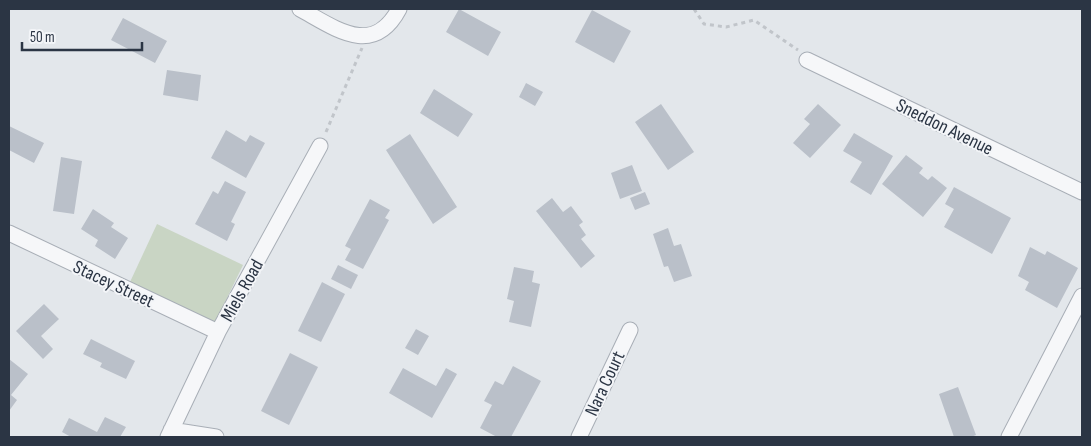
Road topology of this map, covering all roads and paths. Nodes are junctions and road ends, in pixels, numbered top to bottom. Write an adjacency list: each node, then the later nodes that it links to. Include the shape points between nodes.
1 (300, 9): 4 (street, via 348,35)
2 (398, 9): 4 (street, via 391,24)
3 (694, 9): 5 (path, via 704,24 726,27 754,20 798,49)
4 (367, 36): 6 (path)
5 (807, 60): 7 (street, Sneddon Avenue)
6 (320, 146): 11 (street, Miels Road)
7 (1082, 192)
8 (9, 233): 11 (street, Stacey Street)
9 (1082, 296): 15 (street)
10 (630, 330): 14 (street, Nara Court)
11 (218, 332): 12 (street, Miels Road)
12 (170, 434): 13 (street)
13 (216, 437)
14 (579, 437)
15 (1009, 437)

